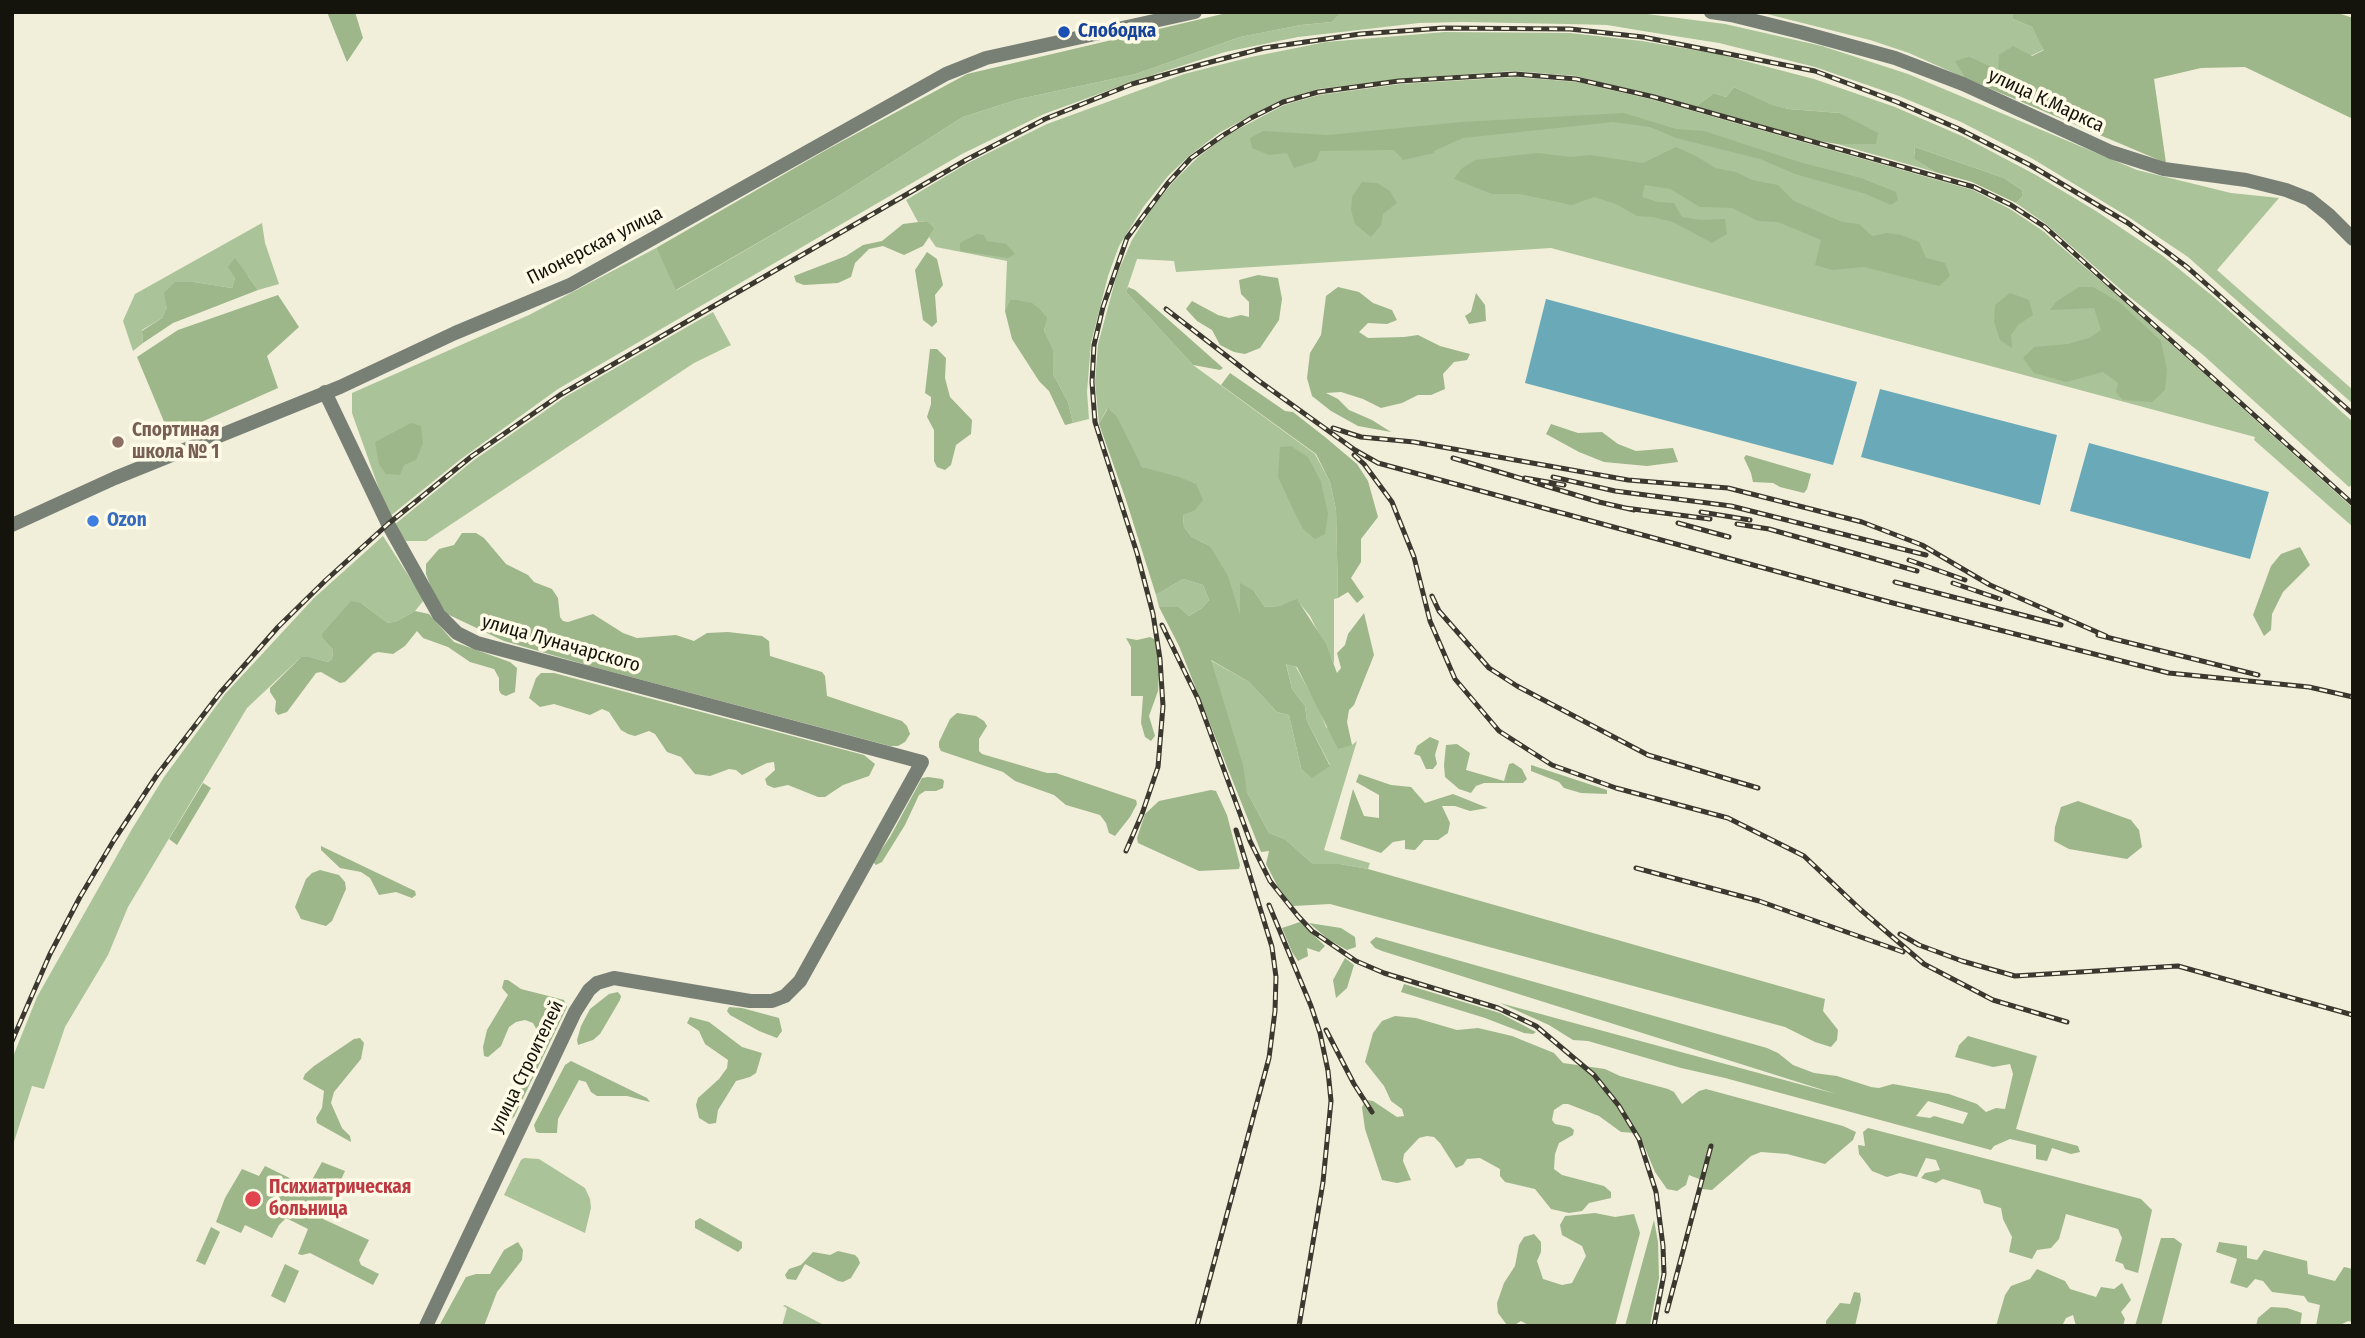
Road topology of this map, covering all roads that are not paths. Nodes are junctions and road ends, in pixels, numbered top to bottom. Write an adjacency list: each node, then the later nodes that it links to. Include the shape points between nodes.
1 (1195, 12): 4 (main road, Пионерская улица, via 986,58 946,74 570,285)
2 (1711, 12): 3 (main road, улица К.Маркса, via 1895,58 2150,165 2286,190 2309,199)
3 (2353, 239)
4 (325, 392): 5 (main road, Пионерская улица); 6 (main road, улица Луначарского, via 387,524 439,615 457,633 477,643)
5 (12, 525)
6 (922, 762): 7 (main road, улица Строителей, via 800,981 785,996 750,1001 614,978 589,990)
7 (426, 1326)

